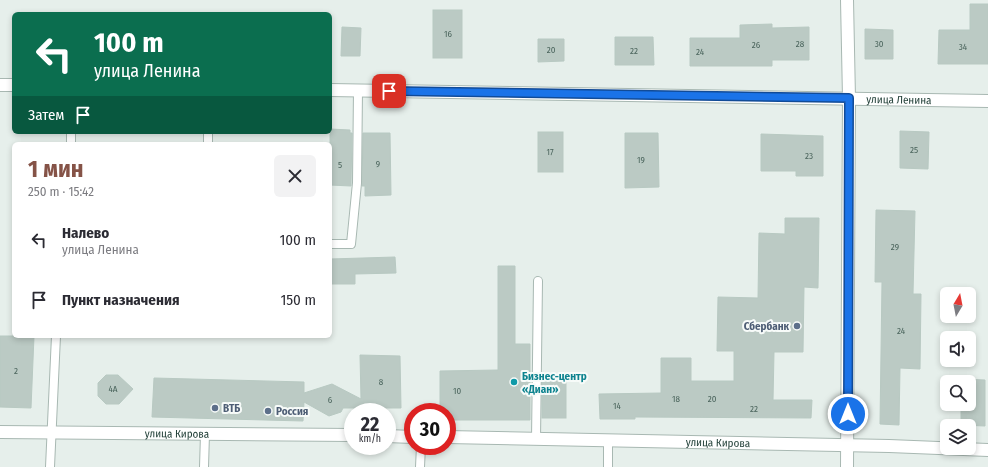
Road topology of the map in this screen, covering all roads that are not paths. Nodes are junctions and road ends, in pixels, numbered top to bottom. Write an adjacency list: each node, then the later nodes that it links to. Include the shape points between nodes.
1 (847, 0): 6 (street)
2 (0, 85): 3 (street)
3 (12, 85)
4 (332, 90): 5 (street, улица Ленина)
5 (358, 90): 6 (street, улица Ленина); 8 (lane, via 357,183 350,244)
6 (849, 98): 7 (street, улица Ленина); 18 (street)
7 (988, 101)
8 (332, 244)
9 (538, 281): 16 (lane)
10 (56, 338): 12 (lane)
11 (0, 432): 12 (street, улица Кирова)
12 (51, 433): 13 (street, улица Кирова); 21 (lane)
13 (205, 434): 14 (street, улица Кирова); 22 (lane)
14 (344, 435)
15 (456, 437): 16 (street, улица Кирова)
16 (536, 439): 17 (street, улица Кирова)
17 (608, 441): 18 (street, улица Кирова); 24 (lane)
18 (848, 446): 19 (street, улица Кирова); 25 (street)
19 (988, 450)
20 (421, 455): 23 (lane)
21 (50, 467)
22 (204, 467)
23 (420, 467)
24 (608, 467)
25 (847, 467)

